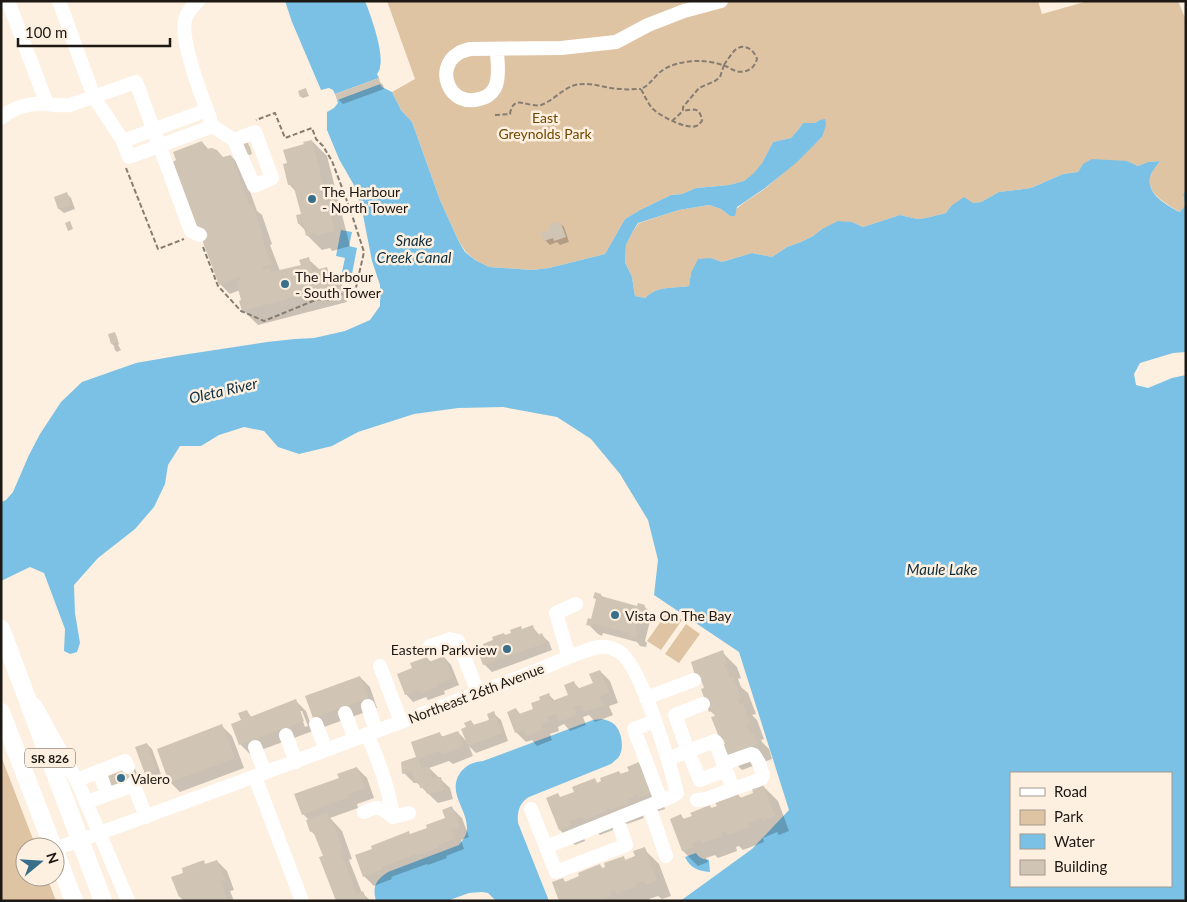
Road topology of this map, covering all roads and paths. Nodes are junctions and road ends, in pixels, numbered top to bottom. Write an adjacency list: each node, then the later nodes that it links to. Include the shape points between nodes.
1 (8, 1): 9 (street)
2 (59, 1): 8 (street)
3 (198, 1): 10 (street, via 188,12 184,30 187,50)
4 (721, 1): 5 (street, via 648,25 616,42 561,48)
5 (497, 49)
6 (724, 65): 6 (path, via 736,71 746,71 754,66 757,59 753,51 743,46 734,51); 7 (path, via 700,60 679,63 666,68); 11 (path, via 720,77 699,88 684,104)
7 (641, 90): 12 (path, via 574,85 546,103 517,102 510,114); 15 (path, via 651,108)
8 (94, 97): 9 (street, via 70,105); 17 (street, via 136,82); 19 (street)
9 (47, 104): 13 (street, via 29,104)
10 (207, 110): 16 (street); 17 (street)
11 (683, 111): 15 (path); 15 (path, via 699,111 702,121 695,127)
12 (495, 115)
13 (1, 118)
14 (257, 120): 22 (path, via 275,113 286,138 312,128 332,161 364,252 355,292 331,300 318,299 264,321 241,311 218,286)
15 (672, 121)
16 (213, 126): 18 (street); 20 (street)
17 (153, 130): 19 (street); 20 (street)
18 (234, 140): 18 (street, via 254,186 272,178 255,132)
19 (123, 141): 20 (street, via 129,157)
20 (159, 146): 22 (street)
21 (126, 168): 22 (path, via 158,249)
22 (196, 239)
23 (576, 604): 26 (street, via 556,613)
24 (1, 629): 28 (main road, SR 826)
25 (430, 646): 30 (street, via 450,639 458,641)
26 (569, 657): 30 (street, Northeast 26th Avenue); 31 (street, Northeast 26th Avenue, via 599,647 618,650 628,659)
27 (380, 666): 37 (street)
28 (19, 676): 50 (street); 64 (main road, SR 826)
29 (694, 680): 31 (street)
30 (478, 693): 37 (street, Northeast 26th Avenue)
31 (646, 698): 36 (street, Northeast 26th Avenue)
32 (703, 704): 43 (street, via 675,715)
33 (368, 706): 40 (street)
34 (1, 712): 63 (main road, SR 826)
35 (345, 713): 40 (street)
36 (655, 721): 44 (street, Northeast 26th Avenue); 55 (street, via 634,729)
37 (401, 722): 40 (street, Northeast 26th Avenue)
38 (316, 724): 42 (street)
39 (286, 735): 45 (street)
40 (366, 735): 42 (street, Northeast 26th Avenue); 59 (street, via 378,759)
41 (255, 747): 49 (street)
42 (326, 750): 45 (street, Northeast 26th Avenue)
43 (688, 751): 44 (street); 47 (street, via 715,741); 47 (street, via 700,780)
44 (668, 759): 53 (street, Northeast 26th Avenue)
45 (296, 762): 49 (street, Northeast 26th Avenue)
46 (128, 767): 48 (street, via 125,761)
47 (725, 767): 51 (street); 51 (street, via 751,754 759,763 761,779)
48 (99, 771): 50 (street); 52 (street)
49 (260, 775): 60 (street, Northeast 26th Avenue); 72 (street)
50 (77, 780): 54 (street)
51 (733, 789): 53 (street, via 689,802)
52 (107, 794): 54 (street); 60 (street, via 134,784)
53 (675, 794): 55 (street)
54 (87, 802): 62 (street)
55 (655, 803): 61 (street); 67 (street)
56 (531, 809): 66 (street)
57 (364, 812): 59 (street, via 376,807)
58 (409, 813): 59 (street)
59 (393, 816)
60 (146, 817): 62 (street, Northeast 26th Avenue)
61 (617, 819): 66 (street); 66 (street, via 626,845 556,872)
62 (100, 833): 64 (street, Northeast 26th Avenue); 71 (street)
63 (49, 837)
64 (81, 840): 65 (street, Northeast 26th Avenue); 70 (main road, SR 826)
65 (65, 845)
66 (546, 847)
67 (666, 856)
68 (65, 878): 69 (main road, SR 826)
69 (74, 901)
70 (104, 901)
71 (128, 901)
72 (302, 901)

